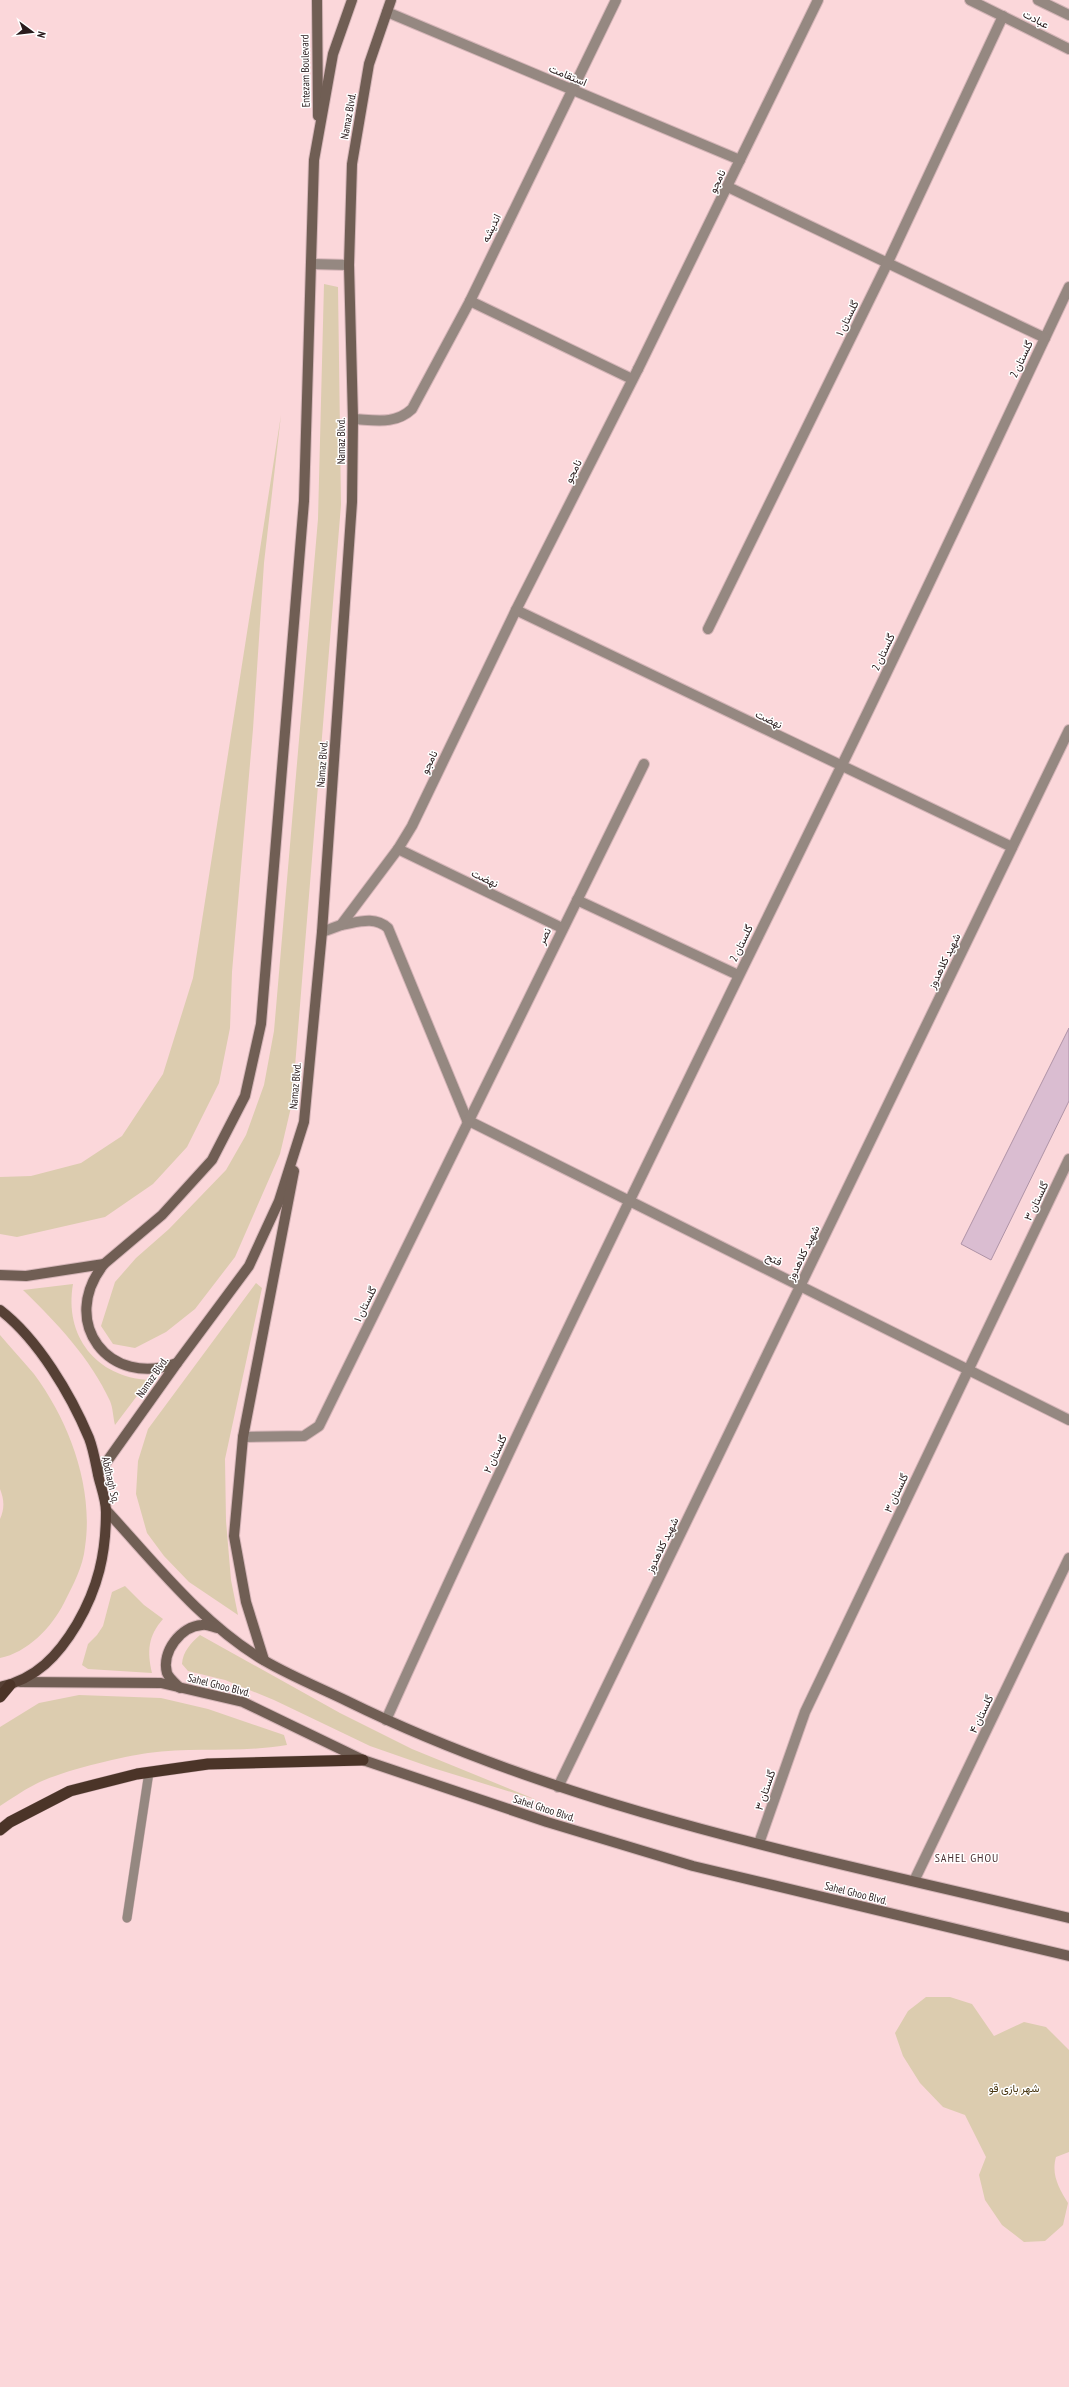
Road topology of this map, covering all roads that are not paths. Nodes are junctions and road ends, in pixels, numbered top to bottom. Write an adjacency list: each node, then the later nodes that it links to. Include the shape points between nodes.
1 (317, 0): 15 (main road, Entezam Boulevard)
2 (347, 0): 10 (main road)
3 (352, 0): 10 (main road)
4 (391, 0): 9 (main road, Namaz Blvd.)
5 (616, 0): 14 (street, اندیشه)
6 (818, 0): 16 (street, نامجو)
7 (970, 0): 12 (street, عبادت)
8 (1038, 0): 11 (street, عبادت)
9 (387, 12): 14 (street, استقامت); 20 (main road, Namaz Blvd., via 369,64 352,164)
10 (347, 13): 15 (main road, via 333,54)
11 (1069, 15)
12 (1003, 16): 13 (street, عبادت); 19 (street, گلستان ۱)
13 (1069, 49)
14 (572, 89): 16 (street, استقامت); 22 (street, اندیشه)
15 (318, 142): 18 (main road, via 314,160)
16 (740, 160): 17 (street, نامجو)
17 (728, 187): 19 (street); 24 (street, نامجو)
18 (312, 264): 20 (street); 42 (main road, via 304,501 261,1024 245,1096 212,1160 162,1215)
19 (887, 264): 23 (street); 27 (street, گلستان ۱)
20 (349, 265): 25 (main road, Namaz Blvd.)
21 (1069, 287): 23 (street, گلستان 2)
22 (470, 301): 24 (street); 25 (street, اندیشه, via 412,409 403,418 393,420)
23 (1045, 338): 30 (street, گلستان 2)
24 (632, 379): 26 (street, نامجو)
25 (353, 419): 36 (main road, Namaz Blvd., via 352,502)
26 (516, 610): 30 (street, نهضت); 32 (street, نامجو, via 412,826)
27 (708, 629)
28 (1069, 730): 31 (street, شهید کلاهدوز)
29 (644, 764): 33 (street, نصر)
30 (841, 767): 31 (street, نهضت); 37 (street, گلستان 2)
31 (1012, 847): 44 (street, شهید کلاهدوز)
32 (398, 849): 34 (street, نامجو); 35 (street, نهضت)
33 (577, 900): 35 (street, نصر); 37 (street)
34 (342, 925): 36 (street); 38 (street, via 371,920 382,922 388,928)
35 (562, 928): 38 (street, نصر)
36 (322, 932): 39 (main road, Namaz Blvd.)
37 (738, 975): 41 (street, گلستان 2)
38 (467, 1120): 41 (street, فتح); 49 (street, گلستان ۱, via 319,1426 304,1436)
39 (304, 1122): 46 (main road, Namaz Blvd., via 279,1201 250,1266); 49 (main road)
40 (1069, 1159): 47 (street, گلستان ۳)
41 (629, 1200): 44 (street, فتح); 58 (street, گلستان ۲, via 457,1563)
42 (104, 1264): 43 (main road, via 26,1276); 46 (main road, via 94,1277 85,1308 87,1324 93,1339 115,1362 130,1368 146,1370)
43 (0, 1275)
44 (800, 1286): 47 (street, فتح); 61 (street, شهید کلاهدوز)
45 (0, 1310): 50 (main road, Abdhagh Sq., via 10,1318 57,1374 90,1439)
46 (177, 1363): 50 (main road, Namaz Blvd.)
47 (967, 1370): 48 (street, فتح); 63 (street, گلستان ۳, via 805,1712)
48 (1069, 1420)
49 (243, 1437): 54 (main road, via 234,1536 246,1602)
50 (98, 1474): 51 (main road, Abdhagh Sq.)
51 (106, 1510): 53 (main road, via 196,1609); 55 (main road, Abdhagh Sq., via 104,1555 91,1599 68,1639 38,1672)
52 (1069, 1558): 64 (street, گلستان ۴)
53 (222, 1629): 54 (main road); 56 (main road, via 202,1625 185,1630 172,1645 166,1662 167,1675)
54 (264, 1660): 58 (main road)
55 (10, 1685): 56 (main road, Sahel Ghoo Blvd., via 161,1683); 57 (highway)
56 (180, 1688): 59 (main road, Sahel Ghoo Blvd., via 243,1702)
57 (0, 1697)
58 (386, 1720): 61 (main road, via 406,1730)
59 (363, 1760): 60 (highway, via 208,1764); 67 (main road, Sahel Ghoo Blvd., via 547,1822 693,1866)
60 (149, 1772): 62 (highway, via 70,1791 10,1822); 65 (lane)
61 (558, 1787): 63 (main road, via 702,1830)
62 (0, 1830)
63 (759, 1843): 64 (main road)
64 (914, 1881): 66 (main road)
65 (127, 1918)
66 (1069, 1918)
67 (1069, 1956)

